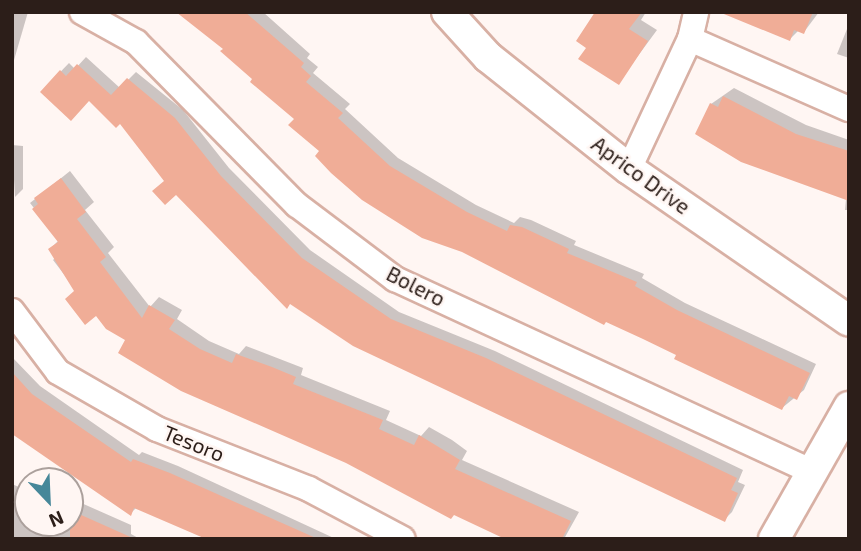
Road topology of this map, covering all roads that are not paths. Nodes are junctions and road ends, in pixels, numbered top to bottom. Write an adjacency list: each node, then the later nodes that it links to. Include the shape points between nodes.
1 (82, 12): 10 (street, Bolero, via 136,41 297,205 395,279)
2 (447, 12): 6 (street, Aprico Drive, via 488,57)
3 (696, 12): 4 (street)
4 (690, 39): 5 (street); 6 (street)
5 (849, 109)
6 (629, 169): 8 (street, Aprico Drive)
7 (12, 311): 11 (street, Tesoro, via 58,372 157,429 309,489)
8 (849, 321)
9 (849, 407): 10 (street)
10 (811, 471): 12 (street)
11 (404, 539)
12 (774, 539)

